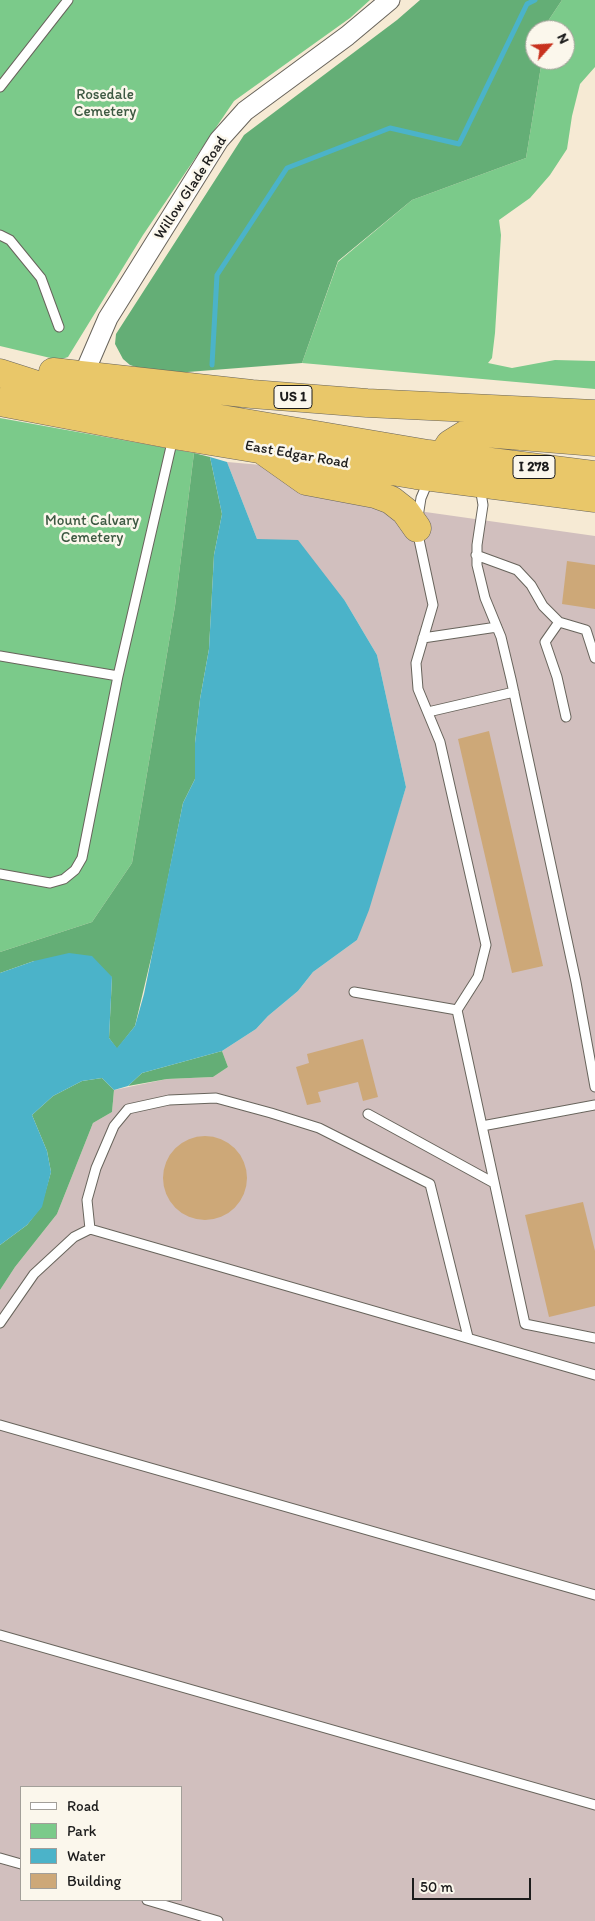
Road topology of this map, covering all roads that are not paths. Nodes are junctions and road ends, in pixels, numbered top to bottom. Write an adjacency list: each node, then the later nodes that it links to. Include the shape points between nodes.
1 (390, 0): 8 (street, Willow Glade Road, via 244,112 219,140 108,318)
2 (66, 1): 3 (lane)
3 (0, 87)
4 (0, 236): 5 (lane, via 10,240 41,278)
5 (59, 327)
6 (0, 364): 8 (highway, US 1)
7 (0, 373): 14 (highway, via 56,391)
8 (83, 376): 10 (highway, US 1, via 357,402)
9 (0, 402): 11 (highway, East Edgar Road)
10 (592, 413)
11 (174, 435): 13 (highway, East Edgar Road); 26 (lane)
12 (593, 442): 14 (highway, via 475,433 455,439)
13 (260, 448): 14 (highway, East Edgar Road); 18 (highway, via 306,481 391,500 405,511)
14 (436, 466): 15 (highway, I 278); 18 (lane, via 419,507)
15 (476, 472): 16 (highway, I 278); 17 (highway); 19 (lane, via 483,512)
16 (595, 474)
17 (595, 498)
18 (417, 528): 23 (lane, via 433,605)
19 (476, 555): 20 (lane, via 517,570); 21 (lane, via 485,598)
20 (559, 622): 22 (lane); 29 (lane, via 545,642)
21 (497, 627): 23 (lane); 27 (lane)
22 (591, 631): 25 (lane)
23 (423, 638): 28 (lane, via 416,663 418,688)
24 (0, 656): 26 (lane)
25 (595, 658)
26 (118, 676): 30 (lane, via 82,858 75,870 64,880 50,883)
27 (514, 692): 28 (lane); 33 (lane)
28 (428, 712): 32 (lane, via 440,742 486,945 478,977)
29 (566, 717)
30 (0, 874)
31 (354, 992): 32 (lane)
32 (457, 1010): 36 (lane)
33 (595, 1087)
34 (595, 1105): 36 (lane)
35 (368, 1114): 37 (lane)
36 (482, 1126): 37 (lane)
37 (494, 1183): 41 (lane, via 525,1324)
38 (90, 1229): 39 (lane, via 74,1237 34,1274); 40 (lane); 40 (lane, via 87,1200 96,1168 114,1126 128,1109 169,1100 216,1098 271,1113 320,1128 430,1184)
39 (0, 1323)
40 (468, 1337): 42 (lane)
41 (595, 1338)
42 (595, 1375)
43 (0, 1425): 44 (lane)
44 (595, 1595)
45 (0, 1636): 46 (lane)
46 (595, 1804)
47 (0, 1858): 48 (lane)
48 (20, 1864)
49 (150, 1901): 50 (lane)
50 (218, 1921)

